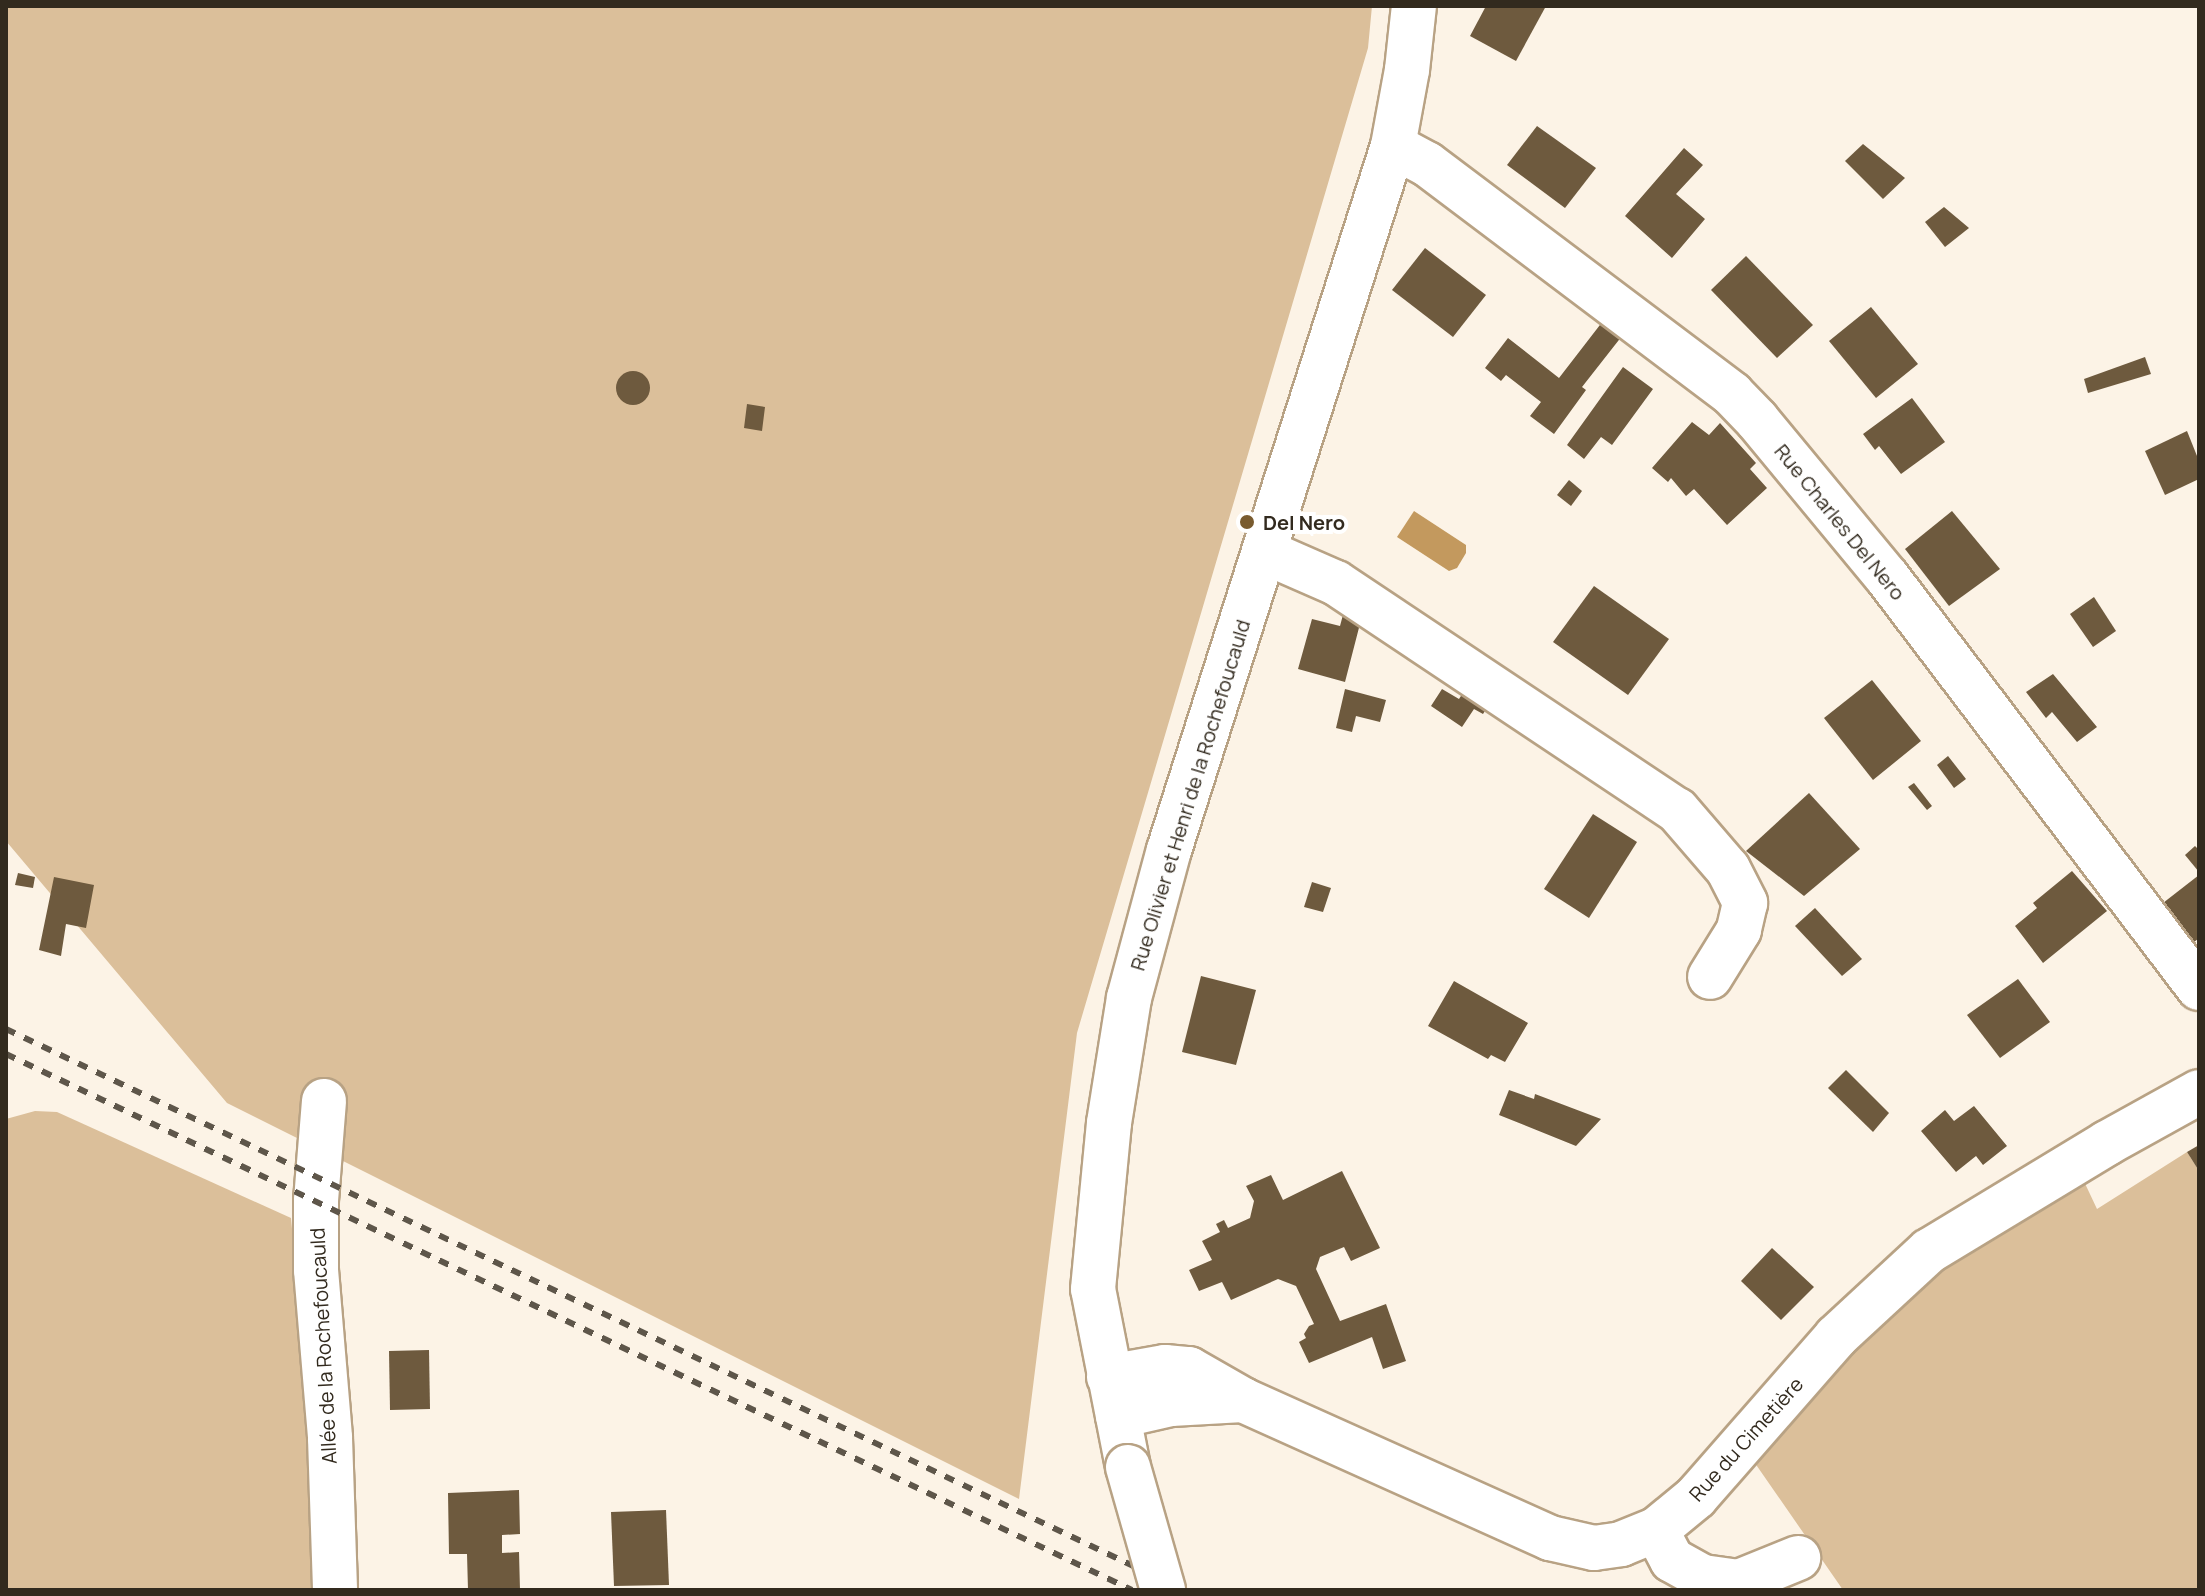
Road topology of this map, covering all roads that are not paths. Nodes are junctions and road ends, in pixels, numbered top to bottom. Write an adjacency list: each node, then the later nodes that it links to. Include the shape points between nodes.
1 (1414, 6): 2 (street, Rue Olivier et Henri de la Rochefoucauld)
2 (1393, 146): 3 (street, Rue Olivier et Henri de la Rochefoucauld); 5 (street, Rue Charles Del Nero, via 1427,164 1749,411 1887,577)
3 (1265, 552): 4 (street, via 1336,583 1677,810 1728,869 1745,903 1739,930); 8 (street, Rue Olivier et Henri de la Rochefoucauld, via 1169,850 1129,998 1109,1123 1093,1289)
4 (1710, 977)
5 (2199, 988)
6 (2199, 1092): 9 (street, Rue du Cimetière, via 1957,1232 1918,1260 1836,1337 1696,1497)
7 (324, 1101): 11 (street, Allée de la Rochefoucauld, via 316,1270 330,1438)
8 (1113, 1396): 9 (street, Rue du Cimetière, via 1165,1367 1189,1369 1243,1400 1569,1545 1621,1544); 12 (street, Rue Olivier et Henri de la Rochefoucauld, bridge)
9 (1656, 1530): 10 (street, via 1672,1560 1703,1577 1739,1582)
10 (1798, 1558)
11 (335, 1590)
12 (1163, 1590)

